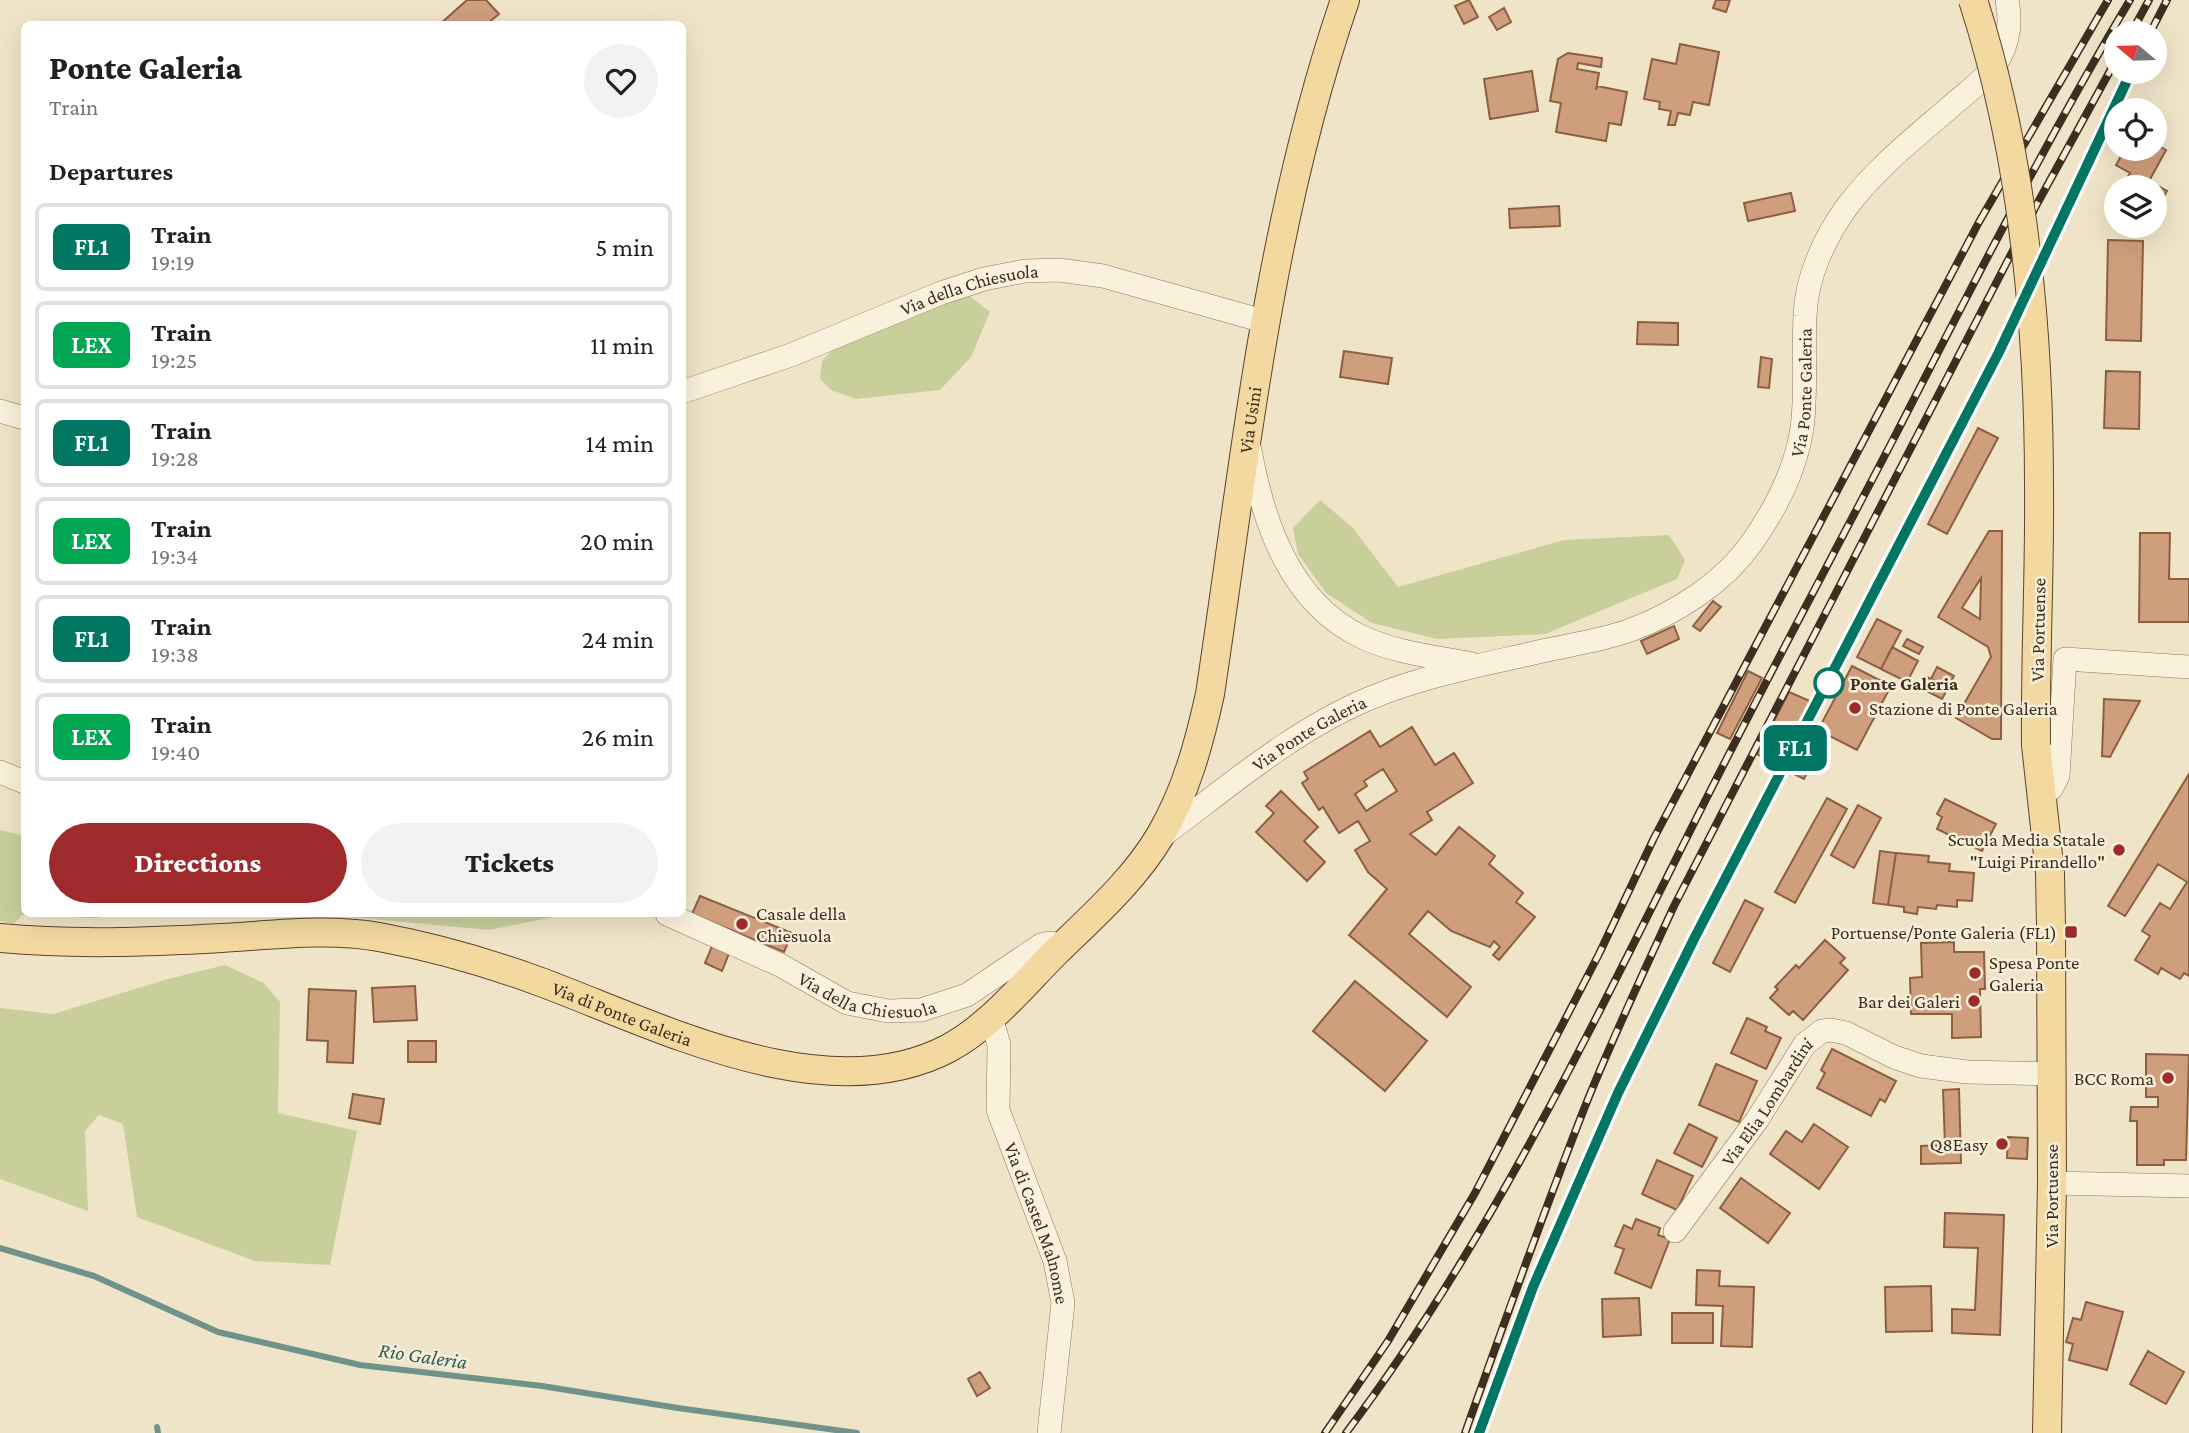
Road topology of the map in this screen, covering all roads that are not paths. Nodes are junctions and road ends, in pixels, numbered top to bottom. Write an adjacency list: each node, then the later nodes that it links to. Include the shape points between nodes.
1 (1345, 0): 4 (main road, Via Usini, via 1301,150)
2 (1973, 0): 13 (main road, Via Portuense, bridge, via 2004,120 2032,311 2039,483 2036,745)
3 (2007, 0): 9 (street, Via Ponte Galeria, via 2008,36 1991,70 1875,174 1840,217 1823,249 1805,314 1800,439 1784,488 1752,544 1697,596 1650,623)
4 (1267, 322): 5 (street, Via della Chiesuola, via 1096,274 1025,271 941,293 779,360); 8 (main road, Via Usini)
5 (686, 391)
6 (0, 411): 7 (street)
7 (21, 417)
8 (1247, 433): 9 (street, Via Ponte Galeria, via 1271,532 1291,571 1319,605 1352,631 1377,643); 14 (main road, Via Usini, via 1201,735)
9 (1480, 665): 14 (street, Via Ponte Galeria, via 1383,693 1334,715)
10 (2189, 667): 13 (street, via 2065,659 2058,776 2051,789)
11 (0, 772): 12 (street)
12 (21, 781)
13 (2042, 793): 19 (main road, Via Portuense, via 2050,894)
14 (1159, 838): 17 (main road, Via di Ponte Galeria, via 1110,898)
15 (674, 917): 17 (street, Via della Chiesuola, via 780,965 847,1003 888,1011 921,1010 957,1000 1041,945)
16 (0, 938): 18 (main road, Via di Ponte Galeria, via 104,942 321,933 373,936 463,956 718,1048 828,1070 874,1069 918,1061 949,1048)
17 (1063, 945): 18 (main road, Via di Ponte Galeria)
18 (991, 1017): 23 (street, Via di Castel Malnome, via 1000,1049 998,1110 1059,1276 1063,1303)
19 (2051, 1074): 20 (main road, Via Portuense); 22 (street, Via Elia Lombardini, via 1922,1066 1846,1033 1822,1031 1805,1044 1757,1120)
20 (2052, 1183): 21 (street); 24 (main road, Via Portuense)
21 (2189, 1186)
22 (1675, 1231)
23 (1049, 1433)
24 (2047, 1433)

